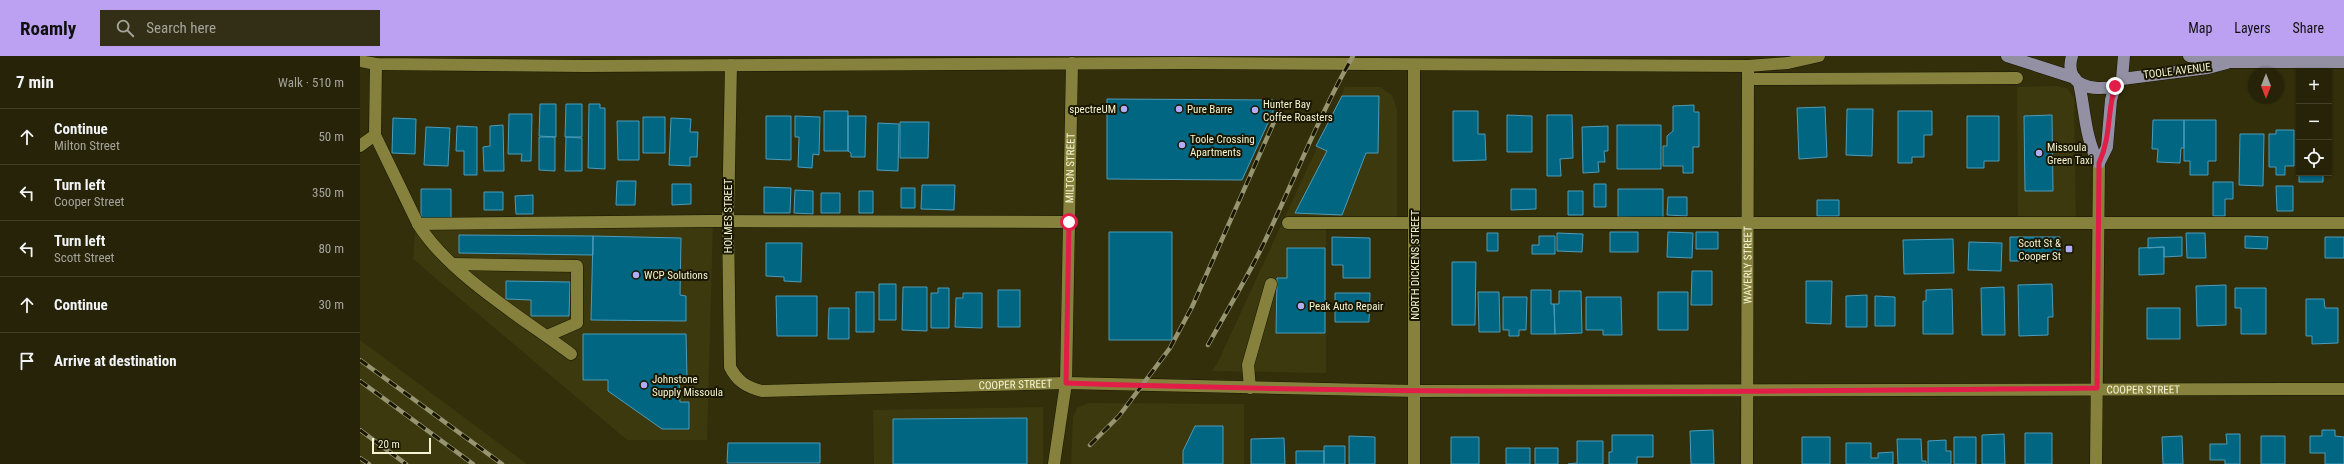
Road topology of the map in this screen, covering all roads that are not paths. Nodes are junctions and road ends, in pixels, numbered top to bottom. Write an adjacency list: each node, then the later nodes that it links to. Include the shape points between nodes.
1 (1174, 56): 13 (street)
2 (1819, 56): 17 (street, via 1788,63)
3 (2007, 56): 20 (main road)
4 (2072, 56): 20 (main road, via 2071,67)
5 (2124, 56): 21 (main road)
6 (2189, 56): 10 (main road, TOOLE AVENUE)
7 (1300, 60): 13 (street); 16 (street)
8 (360, 61): 14 (street)
9 (586, 61): 14 (street); 15 (street)
10 (2231, 62): 11 (main road, TOOLE AVENUE); 21 (main road, TOOLE AVENUE)
11 (2344, 62)
12 (1072, 63): 13 (street); 15 (street); 26 (street, MILTON STREET)
13 (1189, 63)
14 (376, 64): 22 (street)
15 (731, 65): 25 (street, HOLMES STREET)
16 (1414, 66): 17 (street); 28 (street, NORTH DICKENS STREET)
17 (1748, 66): 19 (street, WAVERLY STREET)
18 (2017, 78): 19 (street)
19 (1748, 79): 29 (street, WAVERLY STREET)
20 (2077, 80): 21 (main road, TOOLE AVENUE, via 2087,88 2100,89); 24 (main road, via 2088,135)
21 (2119, 82): 24 (main road, via 2111,100 2107,147)
22 (375, 135): 23 (street); 31 (street)
23 (360, 146)
24 (2099, 163): 32 (street)
25 (728, 221): 26 (street); 31 (street); 37 (street, HOLMES STREET)
26 (1069, 222): 38 (street, MILTON STREET)
27 (1288, 223): 28 (street)
28 (1415, 223): 29 (street); 42 (street, NORTH DICKENS STREET)
29 (1747, 223): 32 (street); 43 (street, WAVERLY STREET)
30 (2344, 223): 32 (street)
31 (418, 224): 33 (street, via 430,243)
32 (2098, 224): 40 (street)
33 (453, 264): 35 (street); 35 (street, via 577,266 577,323)
34 (1271, 284): 39 (street, via 1248,365)
35 (547, 336): 36 (street)
36 (571, 354)
37 (730, 366): 38 (street, COOPER STREET, via 740,382 762,391)
38 (1066, 383): 39 (street, COOPER STREET); 44 (street, MILTON STREET)
39 (1250, 388): 42 (street, COOPER STREET)
40 (2097, 388): 41 (street, COOPER STREET); 43 (street, COOPER STREET); 47 (street)
41 (2344, 389)
42 (1415, 391): 43 (street, COOPER STREET); 45 (street, NORTH DICKENS STREET)
43 (1746, 391): 46 (street, WAVERLY STREET)
44 (1054, 464)
45 (1414, 464)
46 (1747, 464)
47 (2096, 464)

